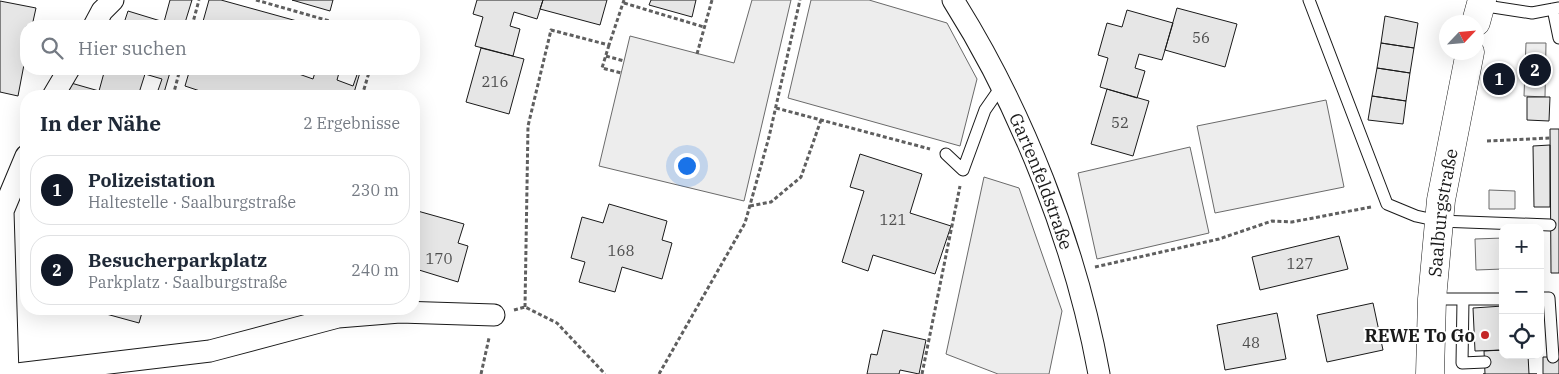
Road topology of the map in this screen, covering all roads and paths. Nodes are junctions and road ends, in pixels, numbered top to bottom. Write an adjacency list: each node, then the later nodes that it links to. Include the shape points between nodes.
1 (114, 0): 11 (street)
2 (199, 0): 12 (path)
3 (256, 0): 13 (path)
4 (712, 0): 14 (path)
5 (800, 0): 29 (path)
6 (953, 0): 25 (street, Gartenfeldstraße)
7 (1309, 0): 39 (lane, via 1387,204)
8 (624, 1): 14 (path); 16 (path)
9 (1556, 8): 10 (lane, via 1532,13); 15 (lane)
10 (1480, 9)
11 (97, 20)
12 (194, 20)
13 (326, 20)
14 (704, 27): 17 (path)
15 (1559, 38)
16 (609, 45): 18 (path); 46 (path, via 551,30 528,126)
17 (697, 54)
18 (606, 56): 19 (path); 21 (path, via 602,68)
19 (624, 60)
20 (1468, 60): 39 (street, Saalburgstraße)
21 (621, 73)
22 (65, 75): 26 (street)
23 (178, 75): 27 (path)
24 (368, 75): 28 (path)
25 (1001, 87): 36 (lane, via 986,110); 41 (street, Gartenfeldstraße, via 1046,189)
26 (57, 90)
27 (175, 90)
28 (364, 90)
29 (776, 108): 30 (path); 37 (path)
30 (821, 120): 33 (path); 37 (path, via 801,177 771,202)
31 (1550, 138): 32 (path)
32 (1487, 141)
33 (920, 146)
34 (946, 154): 36 (lane)
35 (20, 170): 53 (street, via 3,211)
36 (962, 170): 58 (path)
37 (750, 206): 57 (path, via 745,222)
38 (1362, 209): 41 (path, via 1301,220 1272,221 1219,238)
39 (1438, 221): 40 (lane); 43 (street, Saalburgstraße)
40 (1550, 225)
41 (1075, 272): 59 (street, Gartenfeldstraße)
42 (1544, 298): 50 (lane, via 1549,298)
43 (1432, 299): 45 (lane); 60 (street, Saalburgstraße)
44 (1499, 299): 45 (lane)
45 (1463, 300): 52 (lane)
46 (525, 307): 49 (path); 56 (path, via 557,323)
47 (420, 313): 49 (street)
48 (363, 315): 54 (street, via 338,317 210,351)
49 (494, 315): 55 (path)
50 (1552, 357)
51 (1480, 366): 52 (lane)
52 (1462, 368)
53 (8, 374)
54 (17, 374)
55 (481, 374)
56 (605, 374)
57 (659, 374)
58 (922, 374)
59 (1099, 374)
60 (1430, 374)

